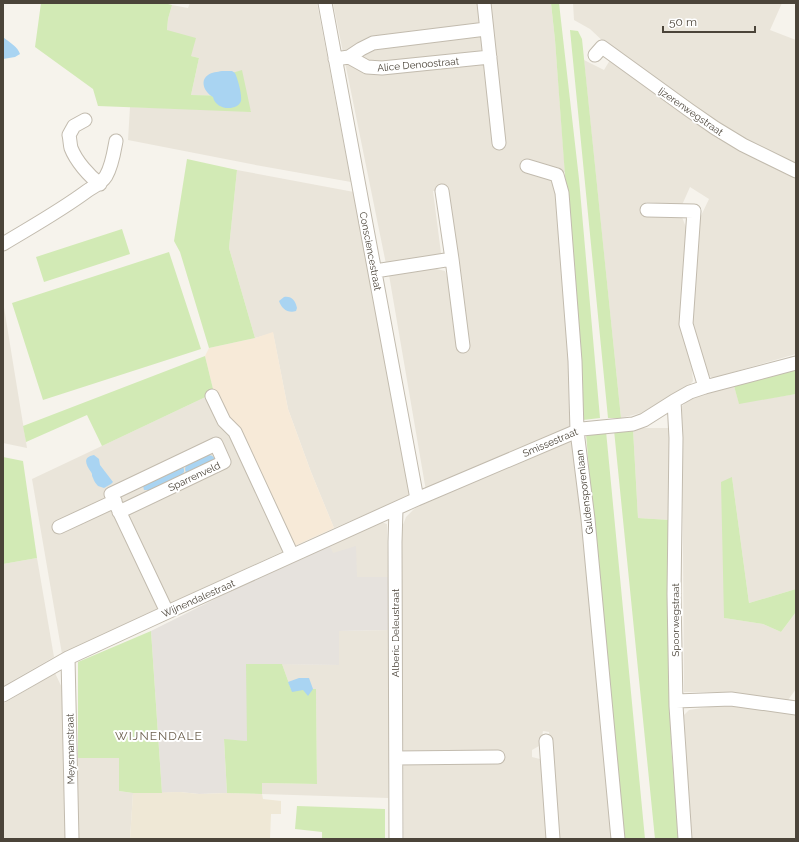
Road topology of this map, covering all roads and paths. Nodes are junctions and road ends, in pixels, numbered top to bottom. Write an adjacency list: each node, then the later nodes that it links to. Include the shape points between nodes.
1 (325, 3): 7 (street, Consciencestraat)
2 (484, 3): 3 (street)
3 (486, 29): 5 (street, via 373,43); 6 (street)
4 (595, 55): 12 (street, Ijzerenwegstraat, via 602,46 715,128)
5 (349, 57): 6 (street, Alice Denoostraat, via 367,67 382,68); 7 (street)
6 (490, 58): 10 (street)
7 (335, 59): 18 (street, Consciencestraat)
8 (85, 120): 13 (street, via 74,126 69,135 72,149 91,177)
9 (116, 141): 13 (street, via 112,161)
10 (499, 143)
11 (527, 166): 24 (street, Guldensporenlaan, via 557,175 562,193)
12 (796, 171)
13 (100, 184): 16 (street)
14 (442, 190): 17 (street)
15 (647, 210): 21 (street, via 694,211 686,324)
16 (3, 244)
17 (452, 259): 18 (street); 19 (street)
18 (375, 272): 25 (street, Consciencestraat)
19 (463, 346)
20 (796, 363): 21 (street, Smissestraat)
21 (705, 386): 23 (street, Smissestraat)
22 (212, 396): 29 (street, via 224,421 235,432)
23 (674, 401): 24 (street, Smissestraat, via 633,424); 33 (street, Spoorwegstraat)
24 (580, 430): 25 (street, Smissestraat); 41 (street, Guldensporenlaan)
25 (417, 499): 27 (street, Smissestraat)
26 (117, 507): 26 (street, Sparrenveld, via 111,494 216,444 224,462); 28 (street, Sparrenveld); 30 (street)
27 (396, 509): 29 (street, Wijnendalestraat); 37 (street, Alberic Deleustraat)
28 (59, 527)
29 (292, 555): 30 (street, Wijnendalestraat)
30 (167, 612): 31 (street, Wijnendalestraat)
31 (68, 658): 32 (street, Wijnendalestraat); 38 (street, Meysmanstraat)
32 (3, 695)
33 (676, 702): 34 (street, via 730,699); 42 (street, Spoorwegstraat)
34 (796, 708)
35 (546, 741): 40 (street)
36 (498, 757): 37 (street)
37 (396, 758): 39 (street, Alberic Deleustraat)
38 (72, 839)
39 (396, 839)
40 (553, 839)
41 (618, 839)
42 (685, 839)

